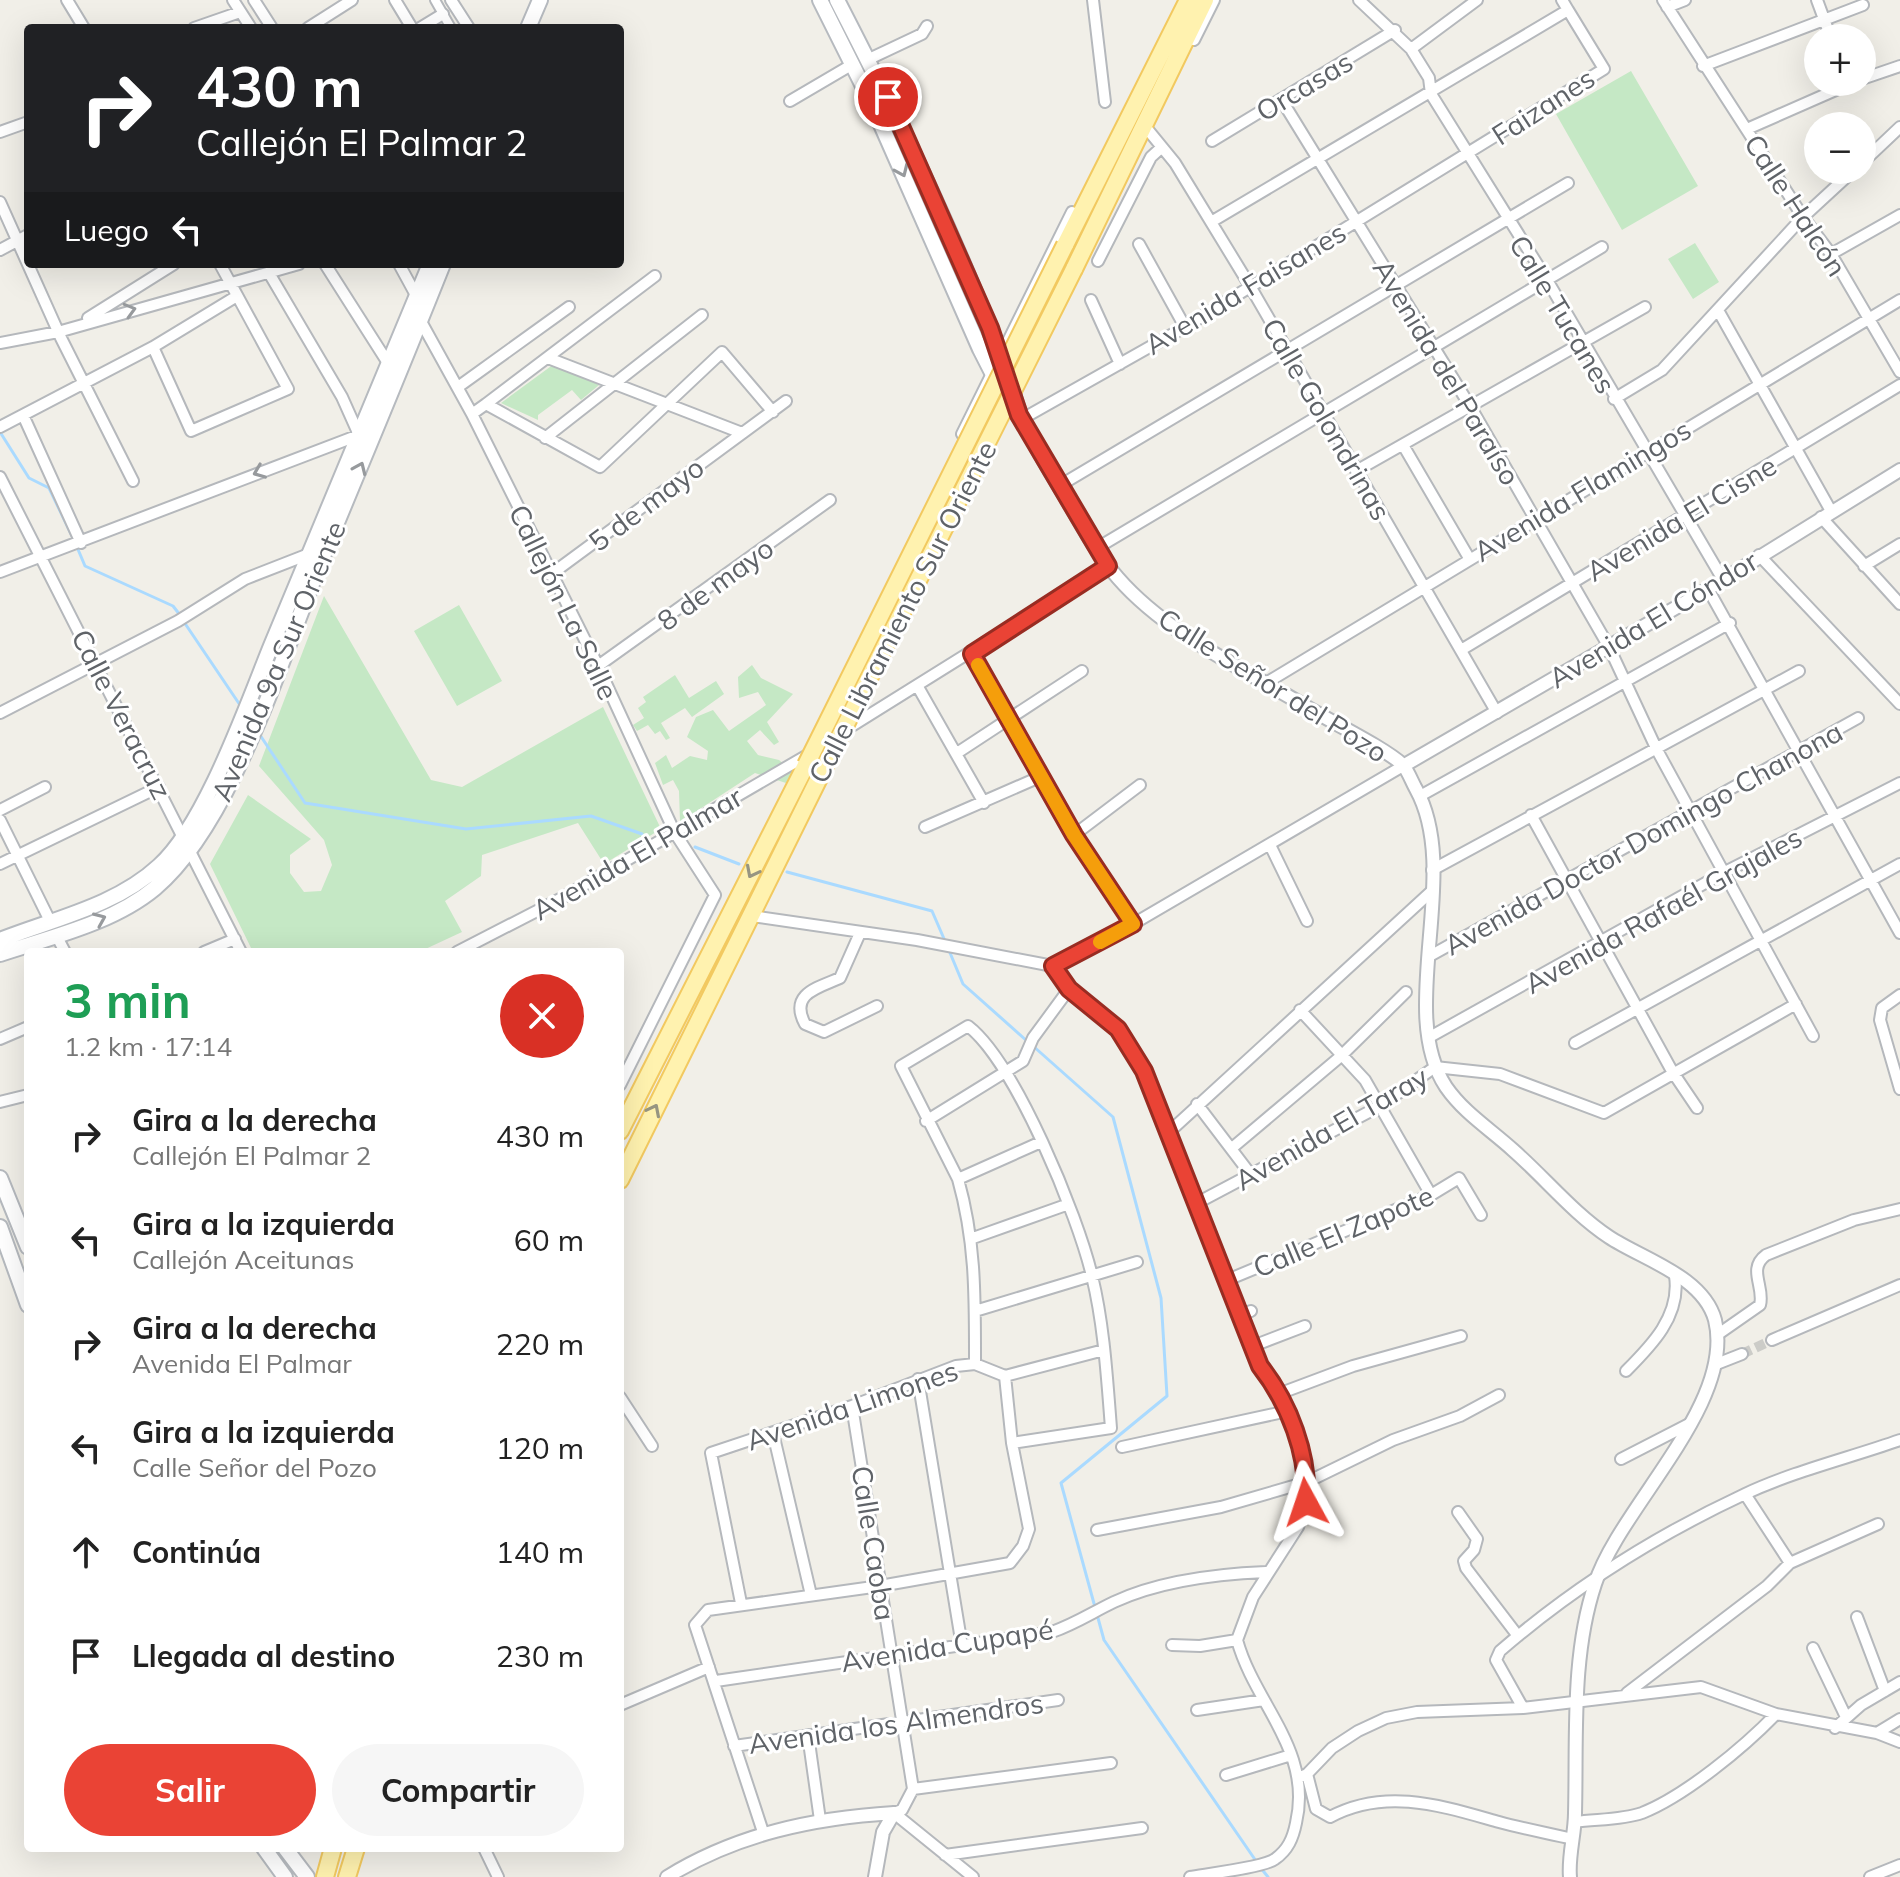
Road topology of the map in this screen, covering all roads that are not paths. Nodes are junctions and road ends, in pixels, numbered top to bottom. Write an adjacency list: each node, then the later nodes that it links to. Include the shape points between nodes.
1 (67, 0): 27 (street)
2 (233, 0): 23 (street)
3 (254, 0): 30 (street)
4 (352, 0): 31 (street)
5 (395, 0): 32 (street)
6 (435, 0): 25 (street)
7 (540, 0): 36 (main road)
8 (551, 0): 37 (main road)
9 (820, 0): 43 (main road)
10 (837, 0): 42 (main road)
11 (1093, 0): 52 (street)
12 (1188, 0): 24 (main road, Calle Libramiento Sur Oriente)
13 (1205, 0): 24 (main road, Calle Libramiento Sur Oriente)
14 (1214, 0): 57 (street)
15 (1359, 0): 40 (street, Calle Tucanes)
16 (1477, 0): 41 (street)
17 (1685, 0): 20 (street)
18 (1817, 0): 26 (street)
19 (457, 2): 35 (street)
20 (1665, 4): 44 (street, Calle Halcón)
21 (1565, 5): 47 (street); 62 (street, Faizanes, via 1604,69)
22 (1863, 5): 26 (street)
23 (240, 12): 28 (street); 29 (street)
24 (1184, 13): 110 (street); 188 (main road, Calle Libramiento Sur Oriente, bridge)
25 (443, 14): 33 (street); 34 (street)
26 (1824, 19): 38 (street); 44 (street)
27 (82, 24)
28 (206, 24)
29 (248, 24)
30 (269, 24)
31 (314, 24)
32 (410, 24)
33 (427, 24)
34 (449, 24)
35 (467, 24)
36 (530, 24)
37 (541, 24)
38 (1826, 24)
39 (927, 26): 42 (street, via 922,34)
40 (1395, 30): 41 (street, Calle Tucanes); 50 (street, Orcasas)
41 (1411, 49): 47 (street, Calle Tucanes, via 1429,78)
42 (869, 59): 49 (main road)
43 (853, 64): 51 (street); 53 (main road)
44 (1703, 66): 56 (street, Calle Halcón)
45 (1900, 66): 46 (street)
46 (1876, 74)
47 (1431, 94): 62 (street, Calle Tucanes); 63 (street)
48 (1820, 96): 56 (street)
49 (888, 97): 53 (main road); 110 (main road)
50 (1281, 99): 59 (street, Orcasas); 63 (street, Avenida del Paraíso)
51 (790, 101)
52 (1105, 102)
53 (872, 104): 115 (main road, one-way to 115)
54 (24, 123): 58 (street)
55 (1900, 127): 61 (street)
56 (1747, 129): 68 (street, Calle Halcón)
57 (1148, 130): 60 (street, Calle Golondrinas); 125 (street)
58 (0, 132)
59 (1212, 141)
60 (1162, 147): 71 (street, Calle Golondrinas); 79 (street, via 1151,157)
61 (1876, 150)
62 (1467, 154): 69 (street, Calle Tucanes); 70 (street, Avenida Faisanes)
63 (1318, 159): 70 (street, Avenida del Paraíso); 71 (street)
64 (1568, 183): 69 (street)
65 (1839, 184): 68 (street)
66 (0, 202): 73 (street)
67 (1900, 215): 77 (street)
68 (1803, 217): 77 (street, Calle Halcón); 99 (street)
69 (1506, 219): 89 (street, Calle Tucanes); 92 (street)
70 (1355, 221): 91 (street, Avenida Faisanes); 92 (street, Avenida del Paraíso)
71 (1211, 222): 91 (street, Calle Golondrinas)
72 (24, 237): 73 (street)
73 (17, 241): 76 (street); 78 (street)
74 (1139, 244): 103 (street)
75 (1602, 247): 89 (street)
76 (0, 250)
77 (1831, 254): 101 (street, Calle Halcón)
78 (24, 257)
79 (1098, 261)
80 (29, 268): 104 (street)
81 (168, 268): 102 (street)
82 (222, 268): 90 (street)
83 (286, 268): 86 (street)
84 (328, 268): 112 (street)
85 (401, 268): 98 (street, Callejón La Salle)
86 (269, 273): 90 (street); 133 (street)
87 (655, 276): 111 (street)
88 (429, 278): 98 (main road, Avenida 9a Sur Oriente)
89 (1547, 280): 105 (street, Calle Tucanes); 108 (street)
90 (230, 282): 93 (street); 102 (street, one-way to 90)
91 (1250, 286): 103 (street, Avenida Faisanes); 109 (street, Calle Golondrinas)
92 (1394, 286): 108 (street, Avenida del Paraíso); 109 (street)
93 (237, 296): 107 (street); 107 (street, via 288,389 191,431)
94 (1091, 300): 113 (street)
95 (1900, 300): 101 (street, Avenida Flamingos)
96 (569, 307): 120 (street)
97 (1645, 307): 105 (street)
98 (419, 309): 112 (main road, Avenida 9a Sur Oriente); 120 (street, Callejón La Salle); 143 (main road, Avenida 9a Sur Oriente, one-way to 98)
99 (1719, 312): 117 (street); 121 (street, via 1662,370)
100 (702, 315): 118 (street)
101 (1868, 319): 114 (street, Calle Halcón); 117 (street, Avenida Flamingos)
102 (77, 326): 104 (street)
103 (1185, 327): 113 (street, Avenida Faisanes)
104 (58, 332): 106 (street); 116 (street)
105 (1582, 340): 121 (street, Calle Tucanes); 126 (street)
106 (0, 343)
107 (153, 347): 116 (street)
108 (1434, 349): 126 (street, Avenida del Paraíso); 128 (street)
109 (1287, 351): 128 (street, Calle Golondrinas); 142 (street)
110 (1000, 355): 115 (street); 125 (main road)
111 (548, 358): 118 (street); 124 (street)
112 (388, 363): 133 (main road, Avenida 9a Sur Oriente)
113 (1120, 364): 125 (street, Avenida Faisanes)
114 (1900, 372)
115 (991, 374): 125 (main road); 188 (street)
116 (84, 383): 130 (street); 141 (street)
117 (1761, 383): 136 (street); 137 (street, Avenida Flamingos)
118 (616, 384): 123 (street); 134 (street)
119 (1900, 385): 136 (street, Avenida El Cisne)
120 (458, 387): 129 (street, Callejón La Salle)
121 (1614, 399): 137 (street, Calle Tucanes)
122 (786, 401): 127 (street, 5 de mayo)
123 (671, 402): 127 (street, via 722,352); 132 (street); 134 (street, via 600,467)
124 (486, 404): 129 (street); 134 (street)
125 (1015, 406): 142 (street, Calle Señor del Pozo); 182 (street)
126 (1470, 406): 135 (street); 147 (street, Avenida del Paraíso)
127 (773, 412): 132 (street, 5 de mayo)
128 (1324, 413): 139 (street, Calle Golondrinas); 150 (street)
129 (472, 414): 158 (street, Callejón La Salle)
130 (23, 415): 131 (street); 148 (street)
131 (0, 427)
132 (742, 433): 158 (street, 5 de mayo)
133 (359, 435): 143 (main road, Avenida 9a Sur Oriente); 148 (street, one-way to 148)
134 (545, 438)
135 (1403, 445): 139 (street); 154 (street)
136 (1796, 448): 145 (street); 146 (street, Avenida El Cisne)
137 (1646, 453): 146 (street, Calle Tucanes); 147 (street, Avenida Flamingos)
138 (1900, 470): 145 (street, Avenida El Cóndor)
139 (1356, 471): 161 (street, Calle Golondrinas)
140 (0, 477): 152 (street, Calle Veracruz)
141 (133, 481)
142 (1059, 486): 150 (street, Calle Señor del Pozo)
143 (340, 498): 151 (main road, Avenida 9a Sur Oriente); 176 (main road, Avenida 9a Sur Oriente)
144 (830, 500): 169 (street, 8 de mayo)
145 (1826, 514): 153 (street, Avenida El Cóndor); 156 (street)
146 (1684, 516): 159 (street, Calle Tucanes); 160 (street, Avenida El Cisne)
147 (1535, 520): 154 (street, Avenida Flamingos); 160 (street, Avenida del Paraíso)
148 (79, 543): 152 (street)
149 (1900, 544): 156 (street)
150 (1097, 548): 155 (street, Calle Señor del Pozo)
151 (309, 554): 168 (street, via 245,579); 176 (main road, Avenida 9a Sur Oriente)
152 (42, 555): 157 (street); 168 (street, Calle Veracruz)
153 (1759, 555): 159 (street, Avenida El Cóndor); 177 (street)
154 (1469, 558): 161 (street, Avenida Flamingos)
155 (1108, 566): 167 (street); 172 (street, Calle Señor del Pozo, via 1147,606)
156 (1864, 566): 163 (street)
157 (0, 572)
158 (550, 575): 169 (street, Callejón La Salle)
159 (1722, 578): 162 (street, Avenida El Cóndor)
160 (1572, 584): 165 (street, Avenida del Paraíso); 166 (street, Avenida El Cisne)
161 (1423, 585): 166 (street, Calle Golondrinas); 172 (street, Avenida Flamingos)
162 (1708, 589): 164 (street); 165 (street, Avenida El Cóndor)
163 (1900, 604)
164 (1730, 623): 173 (street); 175 (street)
165 (1609, 647): 173 (street, Avenida del Paraíso); 179 (street, Avenida El Cóndor)
166 (1461, 650): 179 (street, Calle Golondrinas)
167 (972, 654): 174 (street); 180 (street)
168 (93, 664): 178 (street); 194 (street, Calle Veracruz)
169 (598, 666): 206 (street, Callejón La Salle)
170 (1082, 671): 180 (street)
171 (1799, 671): 175 (street)
172 (1266, 683): 189 (street, Calle Señor del Pozo)
173 (1624, 685): 185 (street, Avenida del Paraíso); 195 (street)
174 (918, 687): 182 (street); 187 (street)
175 (1763, 687): 185 (street); 186 (street)
176 (260, 692): 183 (main road, Avenida 9a Sur Oriente)
177 (1900, 704)
178 (0, 713)
179 (1497, 713): 189 (street, Avenida El Cóndor)
180 (1009, 717): 187 (street); 190 (street)
181 (1858, 718): 186 (street, Avenida Doctor Domingo Chanona)
182 (854, 726): 184 (street); 203 (street)
183 (244, 732): 204 (main road, Avenida 9a Sur Oriente); 208 (main road, Avenida 9a Sur Oriente)
184 (835, 735)
185 (1657, 750): 198 (street, Avenida del Paraíso); 199 (street)
186 (1798, 752): 198 (street, Avenida Doctor Domingo Chanona); 200 (street)
187 (957, 753): 196 (street)
188 (811, 762): 203 (main road, Calle Libramiento Sur Oriente); 206 (street, Avenida El Palmar); 258 (main road, Calle Libramiento Sur Oriente, one-way to 258)
189 (1403, 766): 195 (street, Calle Señor del Pozo); 207 (street)
190 (1042, 776): 196 (street); 205 (street)
191 (1900, 783): 200 (street, Avenida Rafaél Grajales)
192 (1140, 785): 205 (street)
193 (45, 787): 197 (street)
194 (159, 787): 204 (street, Calle Veracruz); 209 (street)
195 (1420, 796): 212 (street, Calle Señor del Pozo, via 1430,824)
196 (984, 803): 202 (street)
197 (0, 810)
198 (1691, 813): 213 (street, Avenida del Paraíso); 214 (street, Avenida Doctor Domingo Chanona)
199 (1531, 815): 212 (street); 214 (street)
200 (1836, 817): 213 (street, Avenida Rafaél Grajales); 215 (street)
201 (0, 820): 209 (street)
202 (925, 827)
203 (794, 829): 217 (main road, Calle Libramiento Sur Oriente)
204 (185, 835): 208 (street, Calle Veracruz); 220 (main road, Avenida 9a Sur Oriente, via 137,884)
205 (1074, 835): 219 (street)
206 (678, 841): 230 (street, Avenida El Palmar); 250 (street, Callejón La Salle, via 715,895)
207 (1270, 845): 218 (street); 219 (street)
208 (193, 851): 220 (main road, Avenida 9a Sur Oriente, one-way to 208, via 132,904); 223 (street, Calle Veracruz)
209 (18, 855): 210 (street); 220 (street)
210 (0, 864)
211 (1900, 864): 215 (street)
212 (1432, 870): 216 (street, Calle Señor del Pozo)
213 (1725, 872): 225 (street, Avenida del Paraíso); 226 (street, Avenida Rafaél Grajales)
214 (1566, 880): 226 (street); 232 (street, Avenida Doctor Domingo Chanona)
215 (1870, 882): 222 (street); 225 (street)
216 (1433, 890): 232 (street, Calle Señor del Pozo); 240 (street)
217 (752, 916): 221 (street); 262 (main road, Calle Libramiento Sur Oriente, one-way to 217)
218 (1307, 921)
219 (1133, 924): 233 (street)
220 (53, 928): 224 (main road, Avenida 9a Sur Oriente); 227 (street); 231 (main road, Avenida 9a Sur Oriente)
221 (860, 933): 233 (street); 238 (street, via 840,978 807,993 798,1007 810,1028 824,1032)
222 (1900, 933)
223 (235, 939): 228 (street); 229 (street, Calle Veracruz)
224 (0, 940)
225 (1762, 941): 237 (street, Avenida del Paraíso); 239 (street)
226 (1603, 943): 239 (street); 243 (street, Avenida Rafaél Grajales)
227 (63, 948)
228 (214, 948)
229 (239, 948)
230 (465, 948)
231 (0, 954)
232 (1428, 957): 243 (street, Calle Señor del Pozo)
233 (1053, 966): 234 (street)
234 (1069, 989): 249 (street, via 1023,1061); 259 (street, via 1131,1045)
235 (1406, 992): 246 (street)
236 (1900, 995): 251 (street, via 1882,1008 1880,1020)
237 (1796, 1004): 242 (street, Avenida del Paraíso); 248 (street)
238 (877, 1006)
239 (1638, 1009): 245 (street); 248 (street)
240 (1300, 1010): 246 (street); 254 (street)
241 (24, 1029): 244 (street)
242 (1813, 1036)
243 (1428, 1038): 247 (street, Calle Señor del Pozo)
244 (0, 1039)
245 (1575, 1043)
246 (1341, 1056): 255 (street, via 1365,1080); 261 (street)
247 (1435, 1067): 248 (street, Avenida El Taray, via 1500,1074 1604,1113); 255 (street, Avenida El Taray); 276 (street, Calle Señor del Pozo, via 1476,1121 1575,1209 1606,1235)
248 (1672, 1071): 256 (street)
249 (1009, 1073): 257 (street); 257 (street, via 983,1037 968,1026 958,1030 901,1066); 260 (street)
250 (624, 1077)
251 (1900, 1089)
252 (24, 1096): 253 (street)
253 (0, 1102)
254 (1197, 1104): 259 (street); 261 (street)
255 (1380, 1106): 263 (street, Avenida El Taray); 266 (street)
256 (1697, 1108)
257 (926, 1121): 265 (street)
258 (624, 1123)
259 (1168, 1133): 267 (street)
260 (1041, 1142): 265 (street); 268 (street)
261 (1232, 1148): 263 (street)
262 (624, 1172)
263 (1251, 1175): 267 (street, Avenida El Taray)
264 (0, 1178): 272 (main road)
265 (958, 1179): 273 (street)
266 (1431, 1195): 270 (street, Calle El Zapote, via 1459,1178); 277 (street, Calle El Zapote)
267 (1197, 1203): 277 (street)
268 (1066, 1205): 273 (street); 275 (street)
269 (1900, 1209): 284 (street, via 1854,1220 1766,1255 1756,1269 1760,1305)
270 (1481, 1215)
271 (0, 1227): 279 (main road)
272 (24, 1237)
273 (973, 1238): 280 (street)
274 (1137, 1262): 275 (street)
275 (1092, 1274): 280 (street); 288 (street)
276 (1675, 1276): 284 (street, Calle Señor del Pozo, via 1702,1295); 292 (street, via 1676,1297 1666,1322)
277 (1225, 1281): 282 (street)
278 (1900, 1285): 286 (street)
279 (24, 1294)
280 (975, 1311): 290 (street)
281 (1251, 1311): 282 (street)
282 (1240, 1315): 287 (street)
283 (1305, 1326): 287 (street)
284 (1717, 1335): 291 (street, Calle Señor del Pozo)
285 (1461, 1336): 295 (street, via 1353,1366)
286 (1772, 1340)
287 (1253, 1346): 295 (street, via 1260,1366)
288 (1104, 1350): 293 (street); 303 (street, via 1111,1428)
289 (1742, 1354): 291 (street)
290 (975, 1364): 293 (street, Avenida Limones); 294 (street, Avenida Limones)
291 (1714, 1365): 300 (street, Calle Señor del Pozo)
292 (1626, 1371)
293 (1005, 1376): 303 (street)
294 (918, 1379): 298 (street, Avenida Limones); 314 (street)
295 (1281, 1393): 299 (street)
296 (1499, 1395): 307 (street)
297 (624, 1403): 304 (street)
298 (852, 1406): 301 (street, Avenida Limones); 316 (street, Calle Caoba)
299 (1288, 1411): 305 (street); 307 (street)
300 (1691, 1423): 306 (street); 315 (street, Calle Señor del Pozo)
301 (773, 1433): 317 (street); 318 (street, Avenida Limones, via 711,1453)
302 (1900, 1440): 308 (street)
303 (1012, 1443): 314 (street, via 1029,1529 1023,1546 1010,1563)
304 (652, 1446)
305 (1122, 1447)
306 (1621, 1459)
307 (1307, 1482): 311 (street, via 1221,1507); 313 (street, via 1298,1527)
308 (1745, 1494): 312 (street); 315 (street)
309 (1458, 1512): 320 (street, via 1477,1539 1464,1561 1466,1568)
310 (1878, 1524): 312 (street)
311 (1097, 1530)
312 (1790, 1563): 330 (street)
313 (1266, 1572): 321 (street); 323 (street, Avenida Cupapé, via 1223,1573 1169,1586 1114,1602 1052,1632)
314 (952, 1575): 316 (street); 323 (street)
315 (1596, 1578): 320 (street); 333 (street, Calle Señor del Pozo)
316 (880, 1586): 317 (street); 325 (street, Calle Caoba)
317 (811, 1595): 318 (street)
318 (741, 1603): 326 (street, via 699,1616 695,1625)
319 (1857, 1617): 329 (street)
320 (1518, 1636): 335 (street, via 1496,1660)
321 (1237, 1640): 322 (street); 332 (street)
322 (1172, 1645)
323 (962, 1646): 325 (street, Avenida Cupapé)
324 (1813, 1648): 338 (street)
325 (893, 1654): 327 (street, Avenida Cupapé); 340 (street, Calle Caoba)
326 (709, 1667): 327 (street); 334 (street)
327 (716, 1681): 345 (street)
328 (1900, 1682): 329 (street)
329 (1885, 1691): 338 (street)
330 (1622, 1696): 333 (street); 337 (street, via 1701,1687)
331 (1058, 1700): 340 (street, Avenida los Almendros)
332 (1264, 1700): 336 (street); 346 (street)
333 (1578, 1701): 335 (street); 353 (street, Calle Señor del Pozo)
334 (624, 1703)
335 (1523, 1708): 349 (street, via 1386,1718 1332,1748)
336 (1197, 1710)
337 (1776, 1714): 341 (street); 353 (street, via 1670,1798 1642,1813)
338 (1846, 1717): 341 (street)
339 (1900, 1719): 342 (street)
340 (904, 1724): 343 (street, Avenida los Almendros); 350 (street, Calle Caoba)
341 (1835, 1728): 342 (street)
342 (1877, 1733): 344 (street)
343 (808, 1735): 345 (street, Avenida los Almendros); 352 (street)
344 (1900, 1742)
345 (734, 1746): 355 (street)
346 (1291, 1755): 348 (street); 349 (street)
347 (1111, 1763): 350 (street)
348 (1226, 1775)
349 (1304, 1776): 356 (street, via 1316,1809 1330,1817 1366,1802 1399,1800); 372 (street, via 1292,1840 1273,1861)
350 (913, 1789): 351 (street, via 902,1810)
351 (894, 1813): 352 (street); 362 (street); 370 (street, via 883,1832)
352 (820, 1820): 355 (street)
353 (1575, 1822): 356 (street, Calle Señor del Pozo)
354 (1142, 1828): 362 (street)
355 (763, 1832): 369 (street)
356 (1573, 1839): 373 (street, Calle Señor del Pozo)
357 (267, 1852): 364 (main road)
358 (288, 1852): 365 (main road)
359 (332, 1852): 366 (main road)
360 (355, 1852): 367 (main road)
361 (486, 1852): 368 (street)
362 (945, 1855): 371 (street)
363 (1900, 1865): 374 (street)
364 (285, 1877)
365 (307, 1877)
366 (325, 1877)
367 (347, 1877)
368 (498, 1877)
369 (667, 1877)
370 (875, 1877)
371 (973, 1877)
372 (1190, 1877)
373 (1570, 1877)
374 (1870, 1877)

